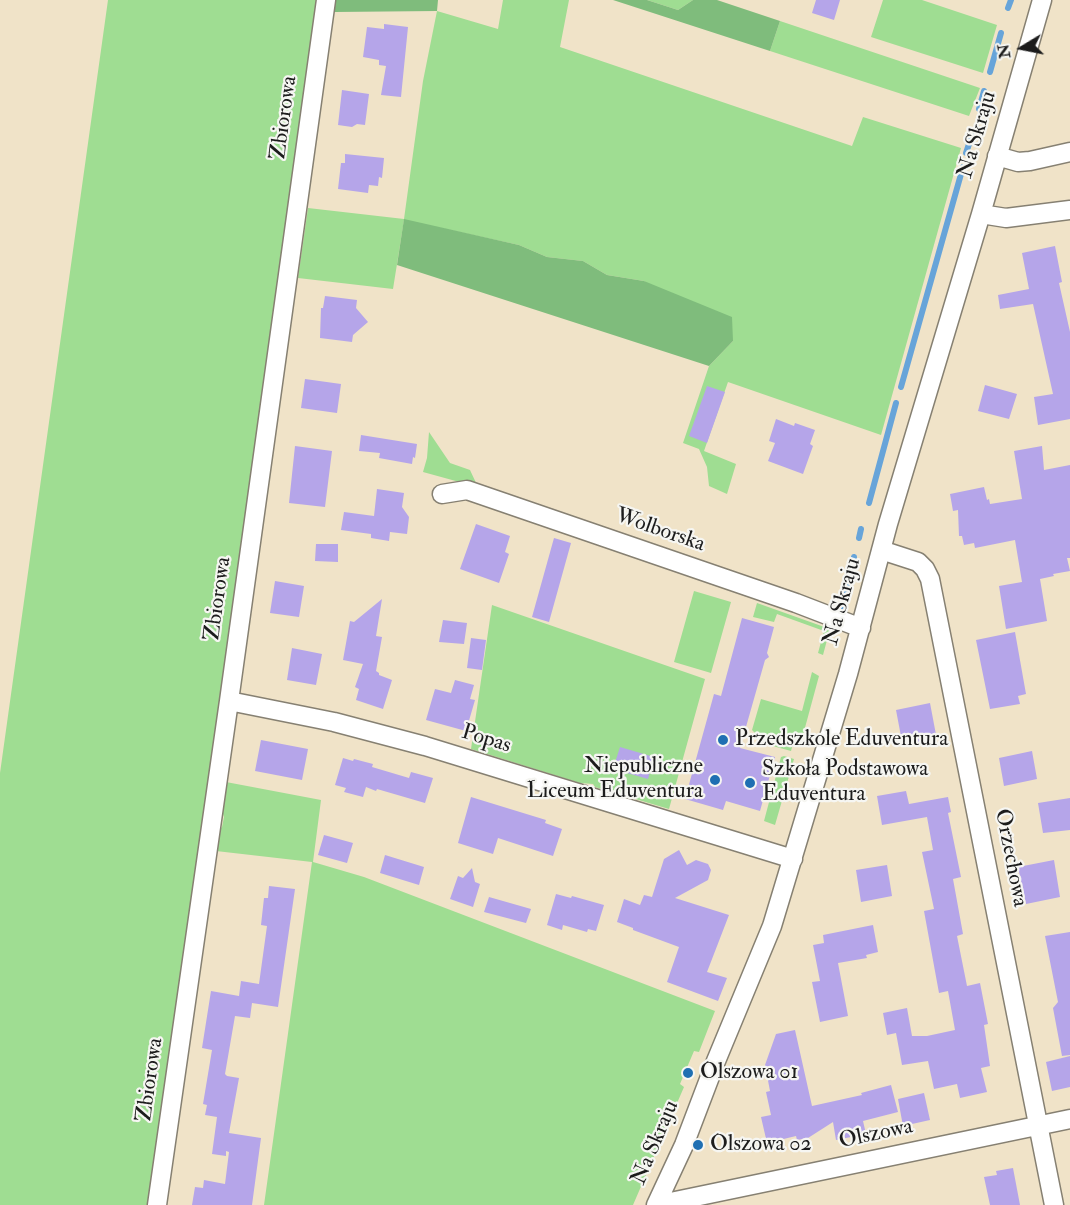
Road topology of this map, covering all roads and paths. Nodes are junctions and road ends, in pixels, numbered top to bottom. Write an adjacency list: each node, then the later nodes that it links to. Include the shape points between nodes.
1 (326, 0): 10 (street, Zbiorowa)
2 (1042, 0): 4 (street, Na Skraju)
3 (1070, 152): 4 (street, via 1018,162)
4 (996, 156): 6 (street, Na Skraju)
5 (1070, 210): 6 (street, via 1006,218)
6 (981, 214): 8 (street, Na Skraju)
7 (442, 494): 9 (street, Wolborska, via 467,490)
8 (881, 550): 9 (street, Na Skraju); 13 (street, Orzechowa, via 918,562 930,579)
9 (861, 628): 11 (street, Na Skraju)
10 (229, 701): 11 (street, Popas, via 334,722 425,746); 14 (street, Zbiorowa)
11 (793, 859): 15 (street, Na Skraju, via 760,955)
12 (1070, 1119): 13 (street, Olszowa)
13 (1037, 1125): 15 (street, Olszowa); 16 (street, Orzechowa)
14 (157, 1205)
15 (656, 1205)
16 (1054, 1205)

